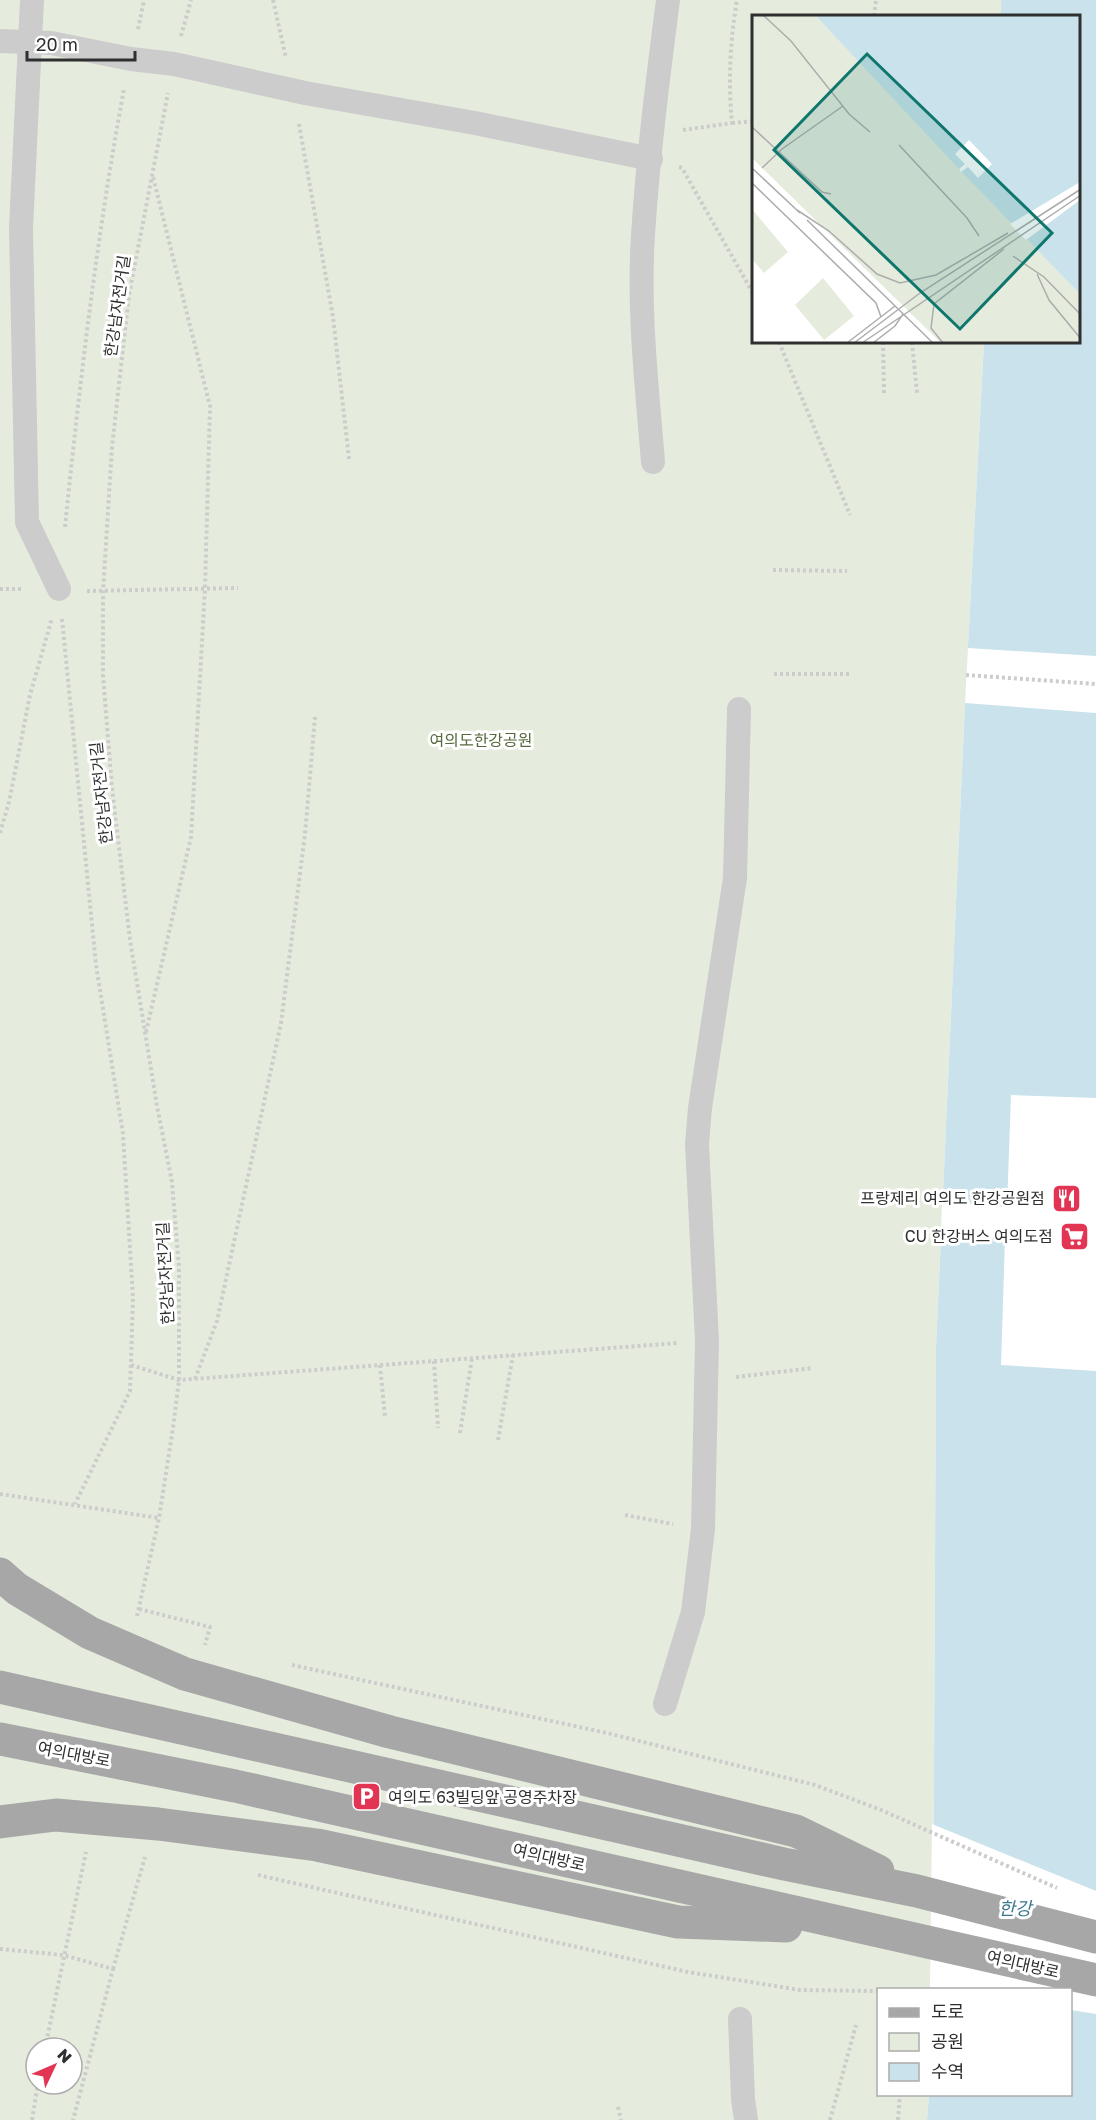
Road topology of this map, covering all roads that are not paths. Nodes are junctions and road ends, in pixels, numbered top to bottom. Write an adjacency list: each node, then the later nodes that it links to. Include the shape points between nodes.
1 (32, 0): 4 (street)
2 (668, 0): 5 (street)
3 (0, 41): 4 (street)
4 (31, 42): 5 (street, via 174,64); 7 (street, via 21,228 27,522)
5 (651, 159): 6 (street, via 643,237 643,328)
6 (653, 462)
7 (59, 589)
8 (739, 709): 11 (street, via 735,878 698,1144 707,1341 703,1529 693,1612)
9 (0, 1574): 14 (main road, via 17,1589 90,1633 185,1674 390,1732 796,1830)
10 (0, 1687): 14 (main road)
11 (665, 1704)
12 (0, 1739): 15 (main road, 여의대방로, via 235,1786)
13 (0, 1822): 15 (main road, via 56,1815 158,1824 317,1845 678,1922)
14 (917, 1891): 16 (main road)
15 (866, 1928): 17 (main road, 여의대방로)
16 (1096, 1937)
17 (1096, 1980)
18 (740, 2019): 19 (street)
19 (746, 2120)

